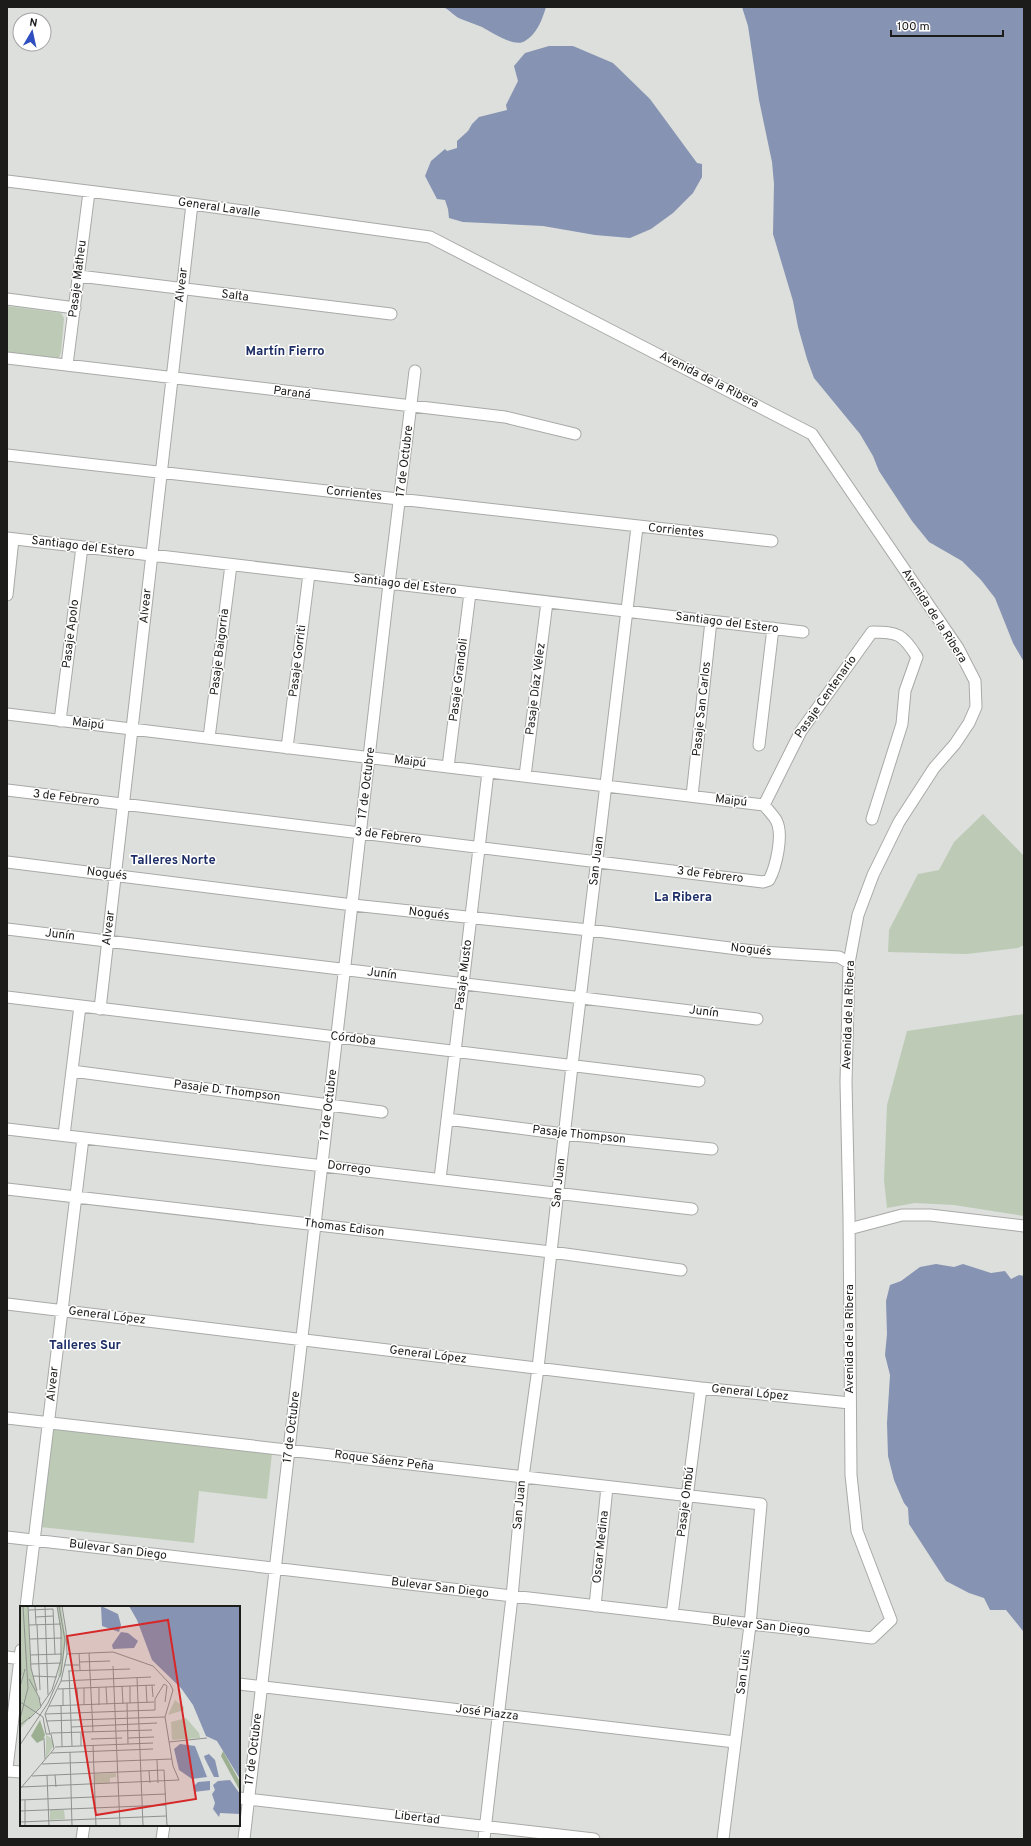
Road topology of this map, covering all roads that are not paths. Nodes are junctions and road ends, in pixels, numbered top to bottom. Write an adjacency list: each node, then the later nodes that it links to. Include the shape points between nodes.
1 (7, 182): 2 (street, General Lavalle)
2 (89, 192): 3 (street, General Lavalle); 5 (street, Pasaje Matheu)
3 (192, 204): 4 (street, General Lavalle); 6 (street, Alvear)
4 (430, 237): 60 (street, Avenida de la Ribera, via 812,434 958,648 975,681 976,707 962,734 934,768 899,822 858,916)
5 (79, 276): 6 (street, Salta); 8 (street, Pasaje Matheu)
6 (182, 290): 9 (street, Salta); 13 (street, Alvear)
7 (7, 298): 8 (street)
8 (75, 308): 11 (street, Pasaje Matheu)
9 (391, 314)
10 (7, 358): 11 (street, Paraná)
11 (67, 366): 13 (street, Paraná)
12 (415, 371): 14 (street, 17 de Octubre)
13 (172, 378): 14 (street, Paraná); 17 (street, Alvear)
14 (412, 407): 15 (street, Paraná, via 505,418); 18 (street, 17 de Octubre)
15 (575, 434)
16 (7, 455): 17 (street, Corrientes)
17 (161, 472): 18 (street, Corrientes); 23 (street, Alvear)
18 (400, 499): 19 (street, Corrientes); 26 (street, 17 de Octubre)
19 (637, 527): 21 (street, Corrientes); 30 (street, San Juan)
20 (10, 539): 22 (street, Santiago del Estero); 28 (street)
21 (772, 541)
22 (82, 547): 23 (street, Santiago del Estero); 35 (street, Pasaje Apolo)
23 (152, 556): 24 (street, Santiago del Estero); 36 (street, Alvear)
24 (230, 565): 25 (street, Santiago del Estero); 37 (street, Pasaje Baigorria)
25 (309, 574): 26 (street, Santiago del Estero); 39 (street, Pasaje Gorriti)
26 (389, 584): 27 (street, Santiago del Estero); 40 (street, 17 de Octubre)
27 (470, 593): 29 (street, Santiago del Estero); 41 (street, Pasaje Grandoli)
28 (7, 595)
29 (547, 602): 30 (street, Santiago del Estero); 43 (street, Pasaje Díaz Vélez)
30 (627, 611): 31 (street, Santiago del Estero); 44 (street, San Juan)
31 (711, 621): 32 (street, Santiago del Estero); 46 (street, Pasaje San Carlos)
32 (773, 628): 33 (street, Santiago del Estero); 38 (street)
33 (802, 632)
34 (7, 714): 35 (street, Maipú)
35 (60, 721): 36 (street, Maipú)
36 (132, 729): 37 (street, Maipú); 47 (street, Alvear)
37 (210, 738): 39 (street, Maipú)
38 (759, 745)
39 (287, 748): 40 (street, Maipú)
40 (370, 758): 41 (street, Maipú); 50 (street, 17 de Octubre)
41 (448, 767): 42 (street, Maipú)
42 (488, 772): 43 (street, Maipú); 51 (street, Pasaje Musto)
43 (525, 776): 44 (street, Maipú)
44 (606, 786): 46 (street, Maipú); 53 (street, San Juan)
45 (7, 790): 47 (street, 3 de Febrero)
46 (692, 796): 48 (street, Maipú)
47 (123, 804): 50 (street, 3 de Febrero); 54 (street, Alvear)
48 (764, 805): 49 (street, Pasaje Centenario, via 801,731 872,632 890,632 907,640 917,656 905,691 902,724); 53 (street, 3 de Febrero, via 776,820 779,829 776,863 769,880 763,882)
49 (872, 819)
50 (361, 833): 51 (street, 3 de Febrero); 55 (street, 17 de Octubre)
51 (479, 847): 53 (street, 3 de Febrero); 56 (street, Pasaje Musto)
52 (7, 862): 54 (street, Nogués)
53 (597, 862): 58 (street, San Juan)
54 (115, 875): 55 (street, Nogués); 59 (street, Alvear)
55 (353, 905): 56 (street, Nogués); 61 (street, 17 de Octubre)
56 (471, 918): 58 (street, Nogués); 62 (street, Pasaje Musto)
57 (7, 929): 59 (street, Junín)
58 (589, 930): 60 (street, Nogués, via 761,952 839,957); 64 (street, San Juan)
59 (107, 941): 61 (street, Junín); 66 (street, Alvear)
60 (850, 963): 89 (street, Avenida de la Ribera, via 846,1082)
61 (345, 969): 62 (street, Junín); 68 (street, 17 de Octubre)
62 (463, 983): 64 (street, Junín); 69 (street, Pasaje Musto)
63 (7, 997): 65 (street, Córdoba)
64 (580, 997): 67 (street, Junín); 70 (street, San Juan)
65 (80, 1006): 66 (street, Córdoba); 71 (street)
66 (100, 1008): 68 (street, Córdoba)
67 (757, 1019)
68 (337, 1037): 69 (street, Córdoba); 73 (street, 17 de Octubre)
69 (455, 1052): 70 (street, Córdoba); 75 (street, Pasaje Musto)
70 (572, 1066): 72 (street, Córdoba); 77 (street, San Juan)
71 (72, 1071): 73 (street, Pasaje D. Thompson); 78 (street)
72 (699, 1081)
73 (329, 1105): 74 (street, Pasaje D. Thompson); 81 (street, 17 de Octubre)
74 (382, 1112)
75 (447, 1119): 77 (street, Pasaje Thompson); 82 (street, Pasaje Musto)
76 (7, 1129): 78 (street, Dorrego)
77 (564, 1134): 80 (street, Pasaje Thompson); 84 (street, San Juan)
78 (64, 1135): 79 (street, Dorrego)
79 (83, 1138): 81 (street, Dorrego); 85 (street, Alvear)
80 (712, 1149)
81 (322, 1165): 82 (street, Dorrego); 87 (street, 17 de Octubre)
82 (440, 1179): 84 (street, Dorrego)
83 (7, 1190): 85 (street, Thomas Edison)
84 (558, 1192): 86 (street, Dorrego); 90 (street, San Juan)
85 (75, 1197): 87 (street, Thomas Edison); 93 (street, Alvear)
86 (692, 1209)
87 (315, 1225): 90 (street, Thomas Edison); 94 (street, 17 de Octubre)
88 (1024, 1226): 89 (street, via 902,1215)
89 (849, 1229): 97 (street, Avenida de la Ribera)
90 (551, 1252): 91 (street, Thomas Edison); 95 (street, San Juan)
91 (681, 1270)
92 (7, 1304): 93 (street, General López)
93 (61, 1310): 94 (street, General López); 99 (street, Alvear)
94 (302, 1340): 95 (street, General López); 100 (street, 17 de Octubre)
95 (538, 1368): 96 (street, General López); 101 (street, San Juan)
96 (701, 1388): 97 (street, General López); 103 (street, Pasaje Ombú)
97 (850, 1403): 113 (street, Avenida de la Ribera, via 850,1475 857,1532 890,1620)
98 (7, 1418): 99 (street, Roque Sáenz Peña)
99 (49, 1422): 100 (street, Roque Sáenz Peña); 106 (street, Alvear)
100 (289, 1450): 101 (street, Roque Sáenz Peña); 107 (street, 17 de Octubre)
101 (523, 1477): 102 (street, Roque Sáenz Peña); 108 (street, San Juan)
102 (607, 1487): 103 (street, Roque Sáenz Peña); 110 (street, Oscar Medina)
103 (687, 1496): 104 (street, Roque Sáenz Peña); 111 (street, Pasaje Ombú)
104 (761, 1504): 112 (street, San Luis)
105 (7, 1537): 106 (street, Bulevar San Diego)
106 (34, 1540): 107 (street, Bulevar San Diego); 109 (street, Alvear)
107 (275, 1569): 108 (street, Bulevar San Diego); 118 (street, 17 de Octubre)
108 (512, 1597): 110 (street, Bulevar San Diego); 119 (street, San Juan)
109 (26, 1606)
110 (595, 1606): 111 (street, Bulevar San Diego)
111 (672, 1615): 112 (street, Bulevar San Diego)
112 (750, 1624): 113 (street, Bulevar San Diego); 120 (street, San Luis)
113 (872, 1638)
114 (20, 1656): 115 (street)
115 (7, 1657)
116 (20, 1664): 121 (street)
117 (240, 1684): 118 (street, José Piazza)
118 (262, 1687): 119 (street, José Piazza); 123 (street, 17 de Octubre)
119 (499, 1714): 120 (street, José Piazza); 126 (street, San Juan)
120 (735, 1742): 132 (street, San Luis)
121 (7, 1769): 122 (street)
122 (20, 1772)
123 (244, 1798): 126 (street, Libertad); 129 (street, 17 de Octubre)
124 (84, 1826): 127 (street)
125 (164, 1826): 128 (street)
126 (486, 1826): 130 (street, San Juan); 131 (street, Libertad)
127 (82, 1839)
128 (162, 1839)
129 (244, 1839)
130 (484, 1839)
131 (594, 1839)
132 (723, 1839)

